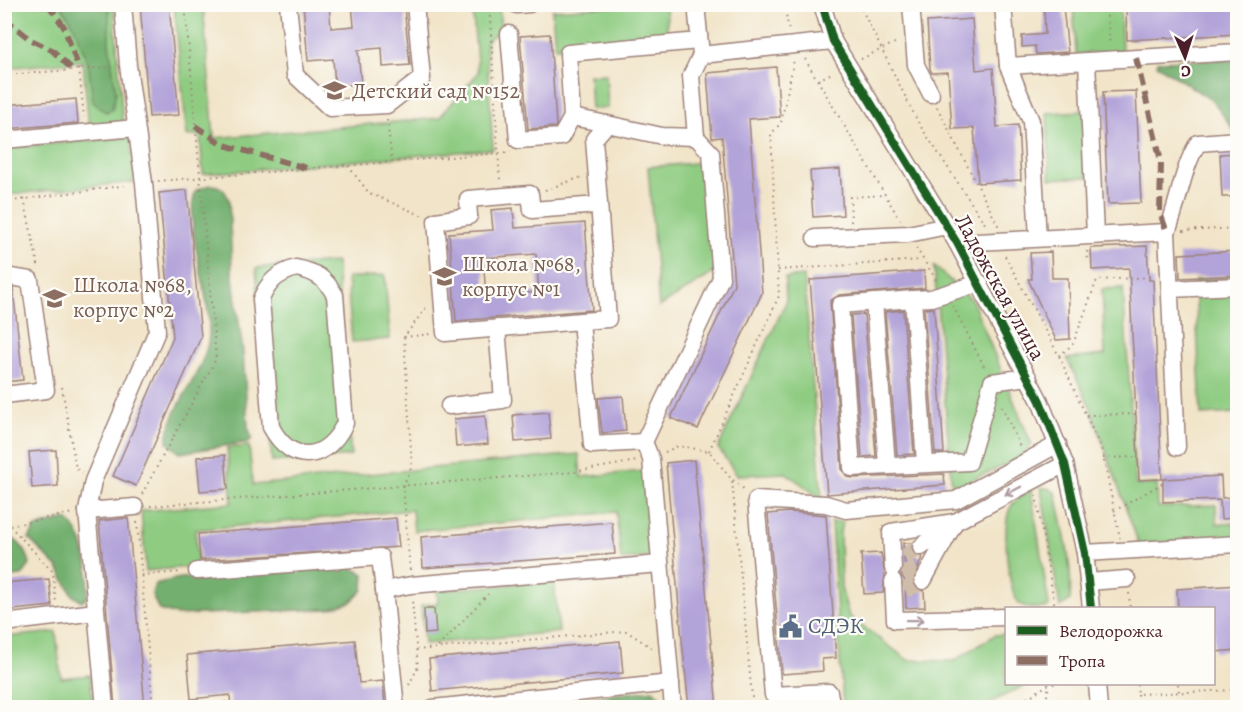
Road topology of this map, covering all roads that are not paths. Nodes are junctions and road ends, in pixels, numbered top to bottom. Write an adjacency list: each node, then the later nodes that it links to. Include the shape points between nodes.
1 (123, 4): 17 (street)
2 (288, 4): 3 (street, via 295,75 330,108 387,105 422,78)
3 (415, 4)
4 (696, 4): 10 (street)
5 (822, 4): 9 (street, Ладожская улица)
6 (911, 4): 14 (street, via 916,65)
7 (1003, 4): 13 (street)
8 (509, 34): 15 (street, via 518,140 561,137)
9 (833, 41): 10 (street, via 797,46); 22 (street, Ладожская улица)
10 (700, 48): 15 (street, via 568,53); 18 (street, via 691,76)
11 (1238, 52): 12 (street)
12 (1087, 61): 13 (street); 24 (street)
13 (1008, 66): 26 (street, via 1031,121)
14 (931, 94)
15 (572, 117): 16 (street)
16 (607, 124): 18 (street, via 662,136); 21 (street, via 594,139)
17 (136, 128): 19 (street); 47 (street, via 157,331 93,481)
18 (696, 136): 39 (street, via 711,153 721,278)
19 (4, 140)
20 (1238, 140): 23 (street, via 1198,143 1188,159)
21 (599, 205): 34 (street, via 608,319); 35 (street, via 532,210 530,194 468,199 469,216 436,221 445,333)
22 (947, 226): 25 (street, via 908,234); 27 (street, Ладожская улица)
23 (1167, 232): 24 (street); 30 (street)
24 (1095, 235): 26 (street)
25 (815, 238)
26 (1038, 238): 27 (street)
27 (957, 243): 29 (street, Ладожская улица)
28 (4, 276): 37 (street, via 30,280 46,390)
29 (980, 283): 32 (street, via 931,298); 36 (street, Ладожская улица)
30 (1169, 283): 31 (street); 41 (street)
31 (1238, 286)
32 (914, 299): 33 (street); 43 (street)
33 (874, 302): 45 (street); 45 (street, via 840,305 852,468)
34 (581, 321): 35 (street); 39 (street, via 592,445)
35 (496, 328): 38 (street, via 504,400)
36 (1028, 376): 40 (street, Ладожская улица); 43 (street, via 992,382 969,462)
37 (4, 394)
38 (449, 405)
39 (644, 442): 52 (street, via 651,459)
40 (1058, 444): 44 (street, Ладожская улица); 68 (street, via 956,500 846,510 826,504 756,500 773,695 829,692)
41 (1177, 447)
42 (325, 450): 42 (street, via 293,452 279,442 271,427 261,299 268,284 280,273 296,268 313,271 326,281 335,296 345,423 338,439)
43 (925, 463): 45 (street)
44 (1065, 464): 48 (street, one-way to 48); 50 (street, Ладожская улица)
45 (887, 465)
46 (135, 507): 47 (street)
47 (87, 511): 59 (street)
48 (955, 522): 51 (street); 55 (street); 60 (street, one-way to 60, via 891,531 897,576 895,620)
49 (1238, 544): 50 (street)
50 (1085, 553): 56 (street, Ладожская улица)
51 (922, 556)
52 (660, 564): 57 (street); 62 (street)
53 (197, 571): 57 (street, via 380,557)
54 (1127, 579): 56 (street)
55 (923, 581)
56 (1088, 582): 58 (street, Ладожская улица)
57 (384, 590): 65 (street)
58 (1090, 607)
59 (96, 612): 61 (street); 64 (street)
60 (1005, 617)
61 (4, 623)
62 (671, 683): 66 (street); 67 (street)
63 (1097, 685): 69 (street)
64 (105, 708)
65 (396, 708)
66 (433, 708)
67 (673, 708)
68 (832, 708)
69 (1099, 708)

